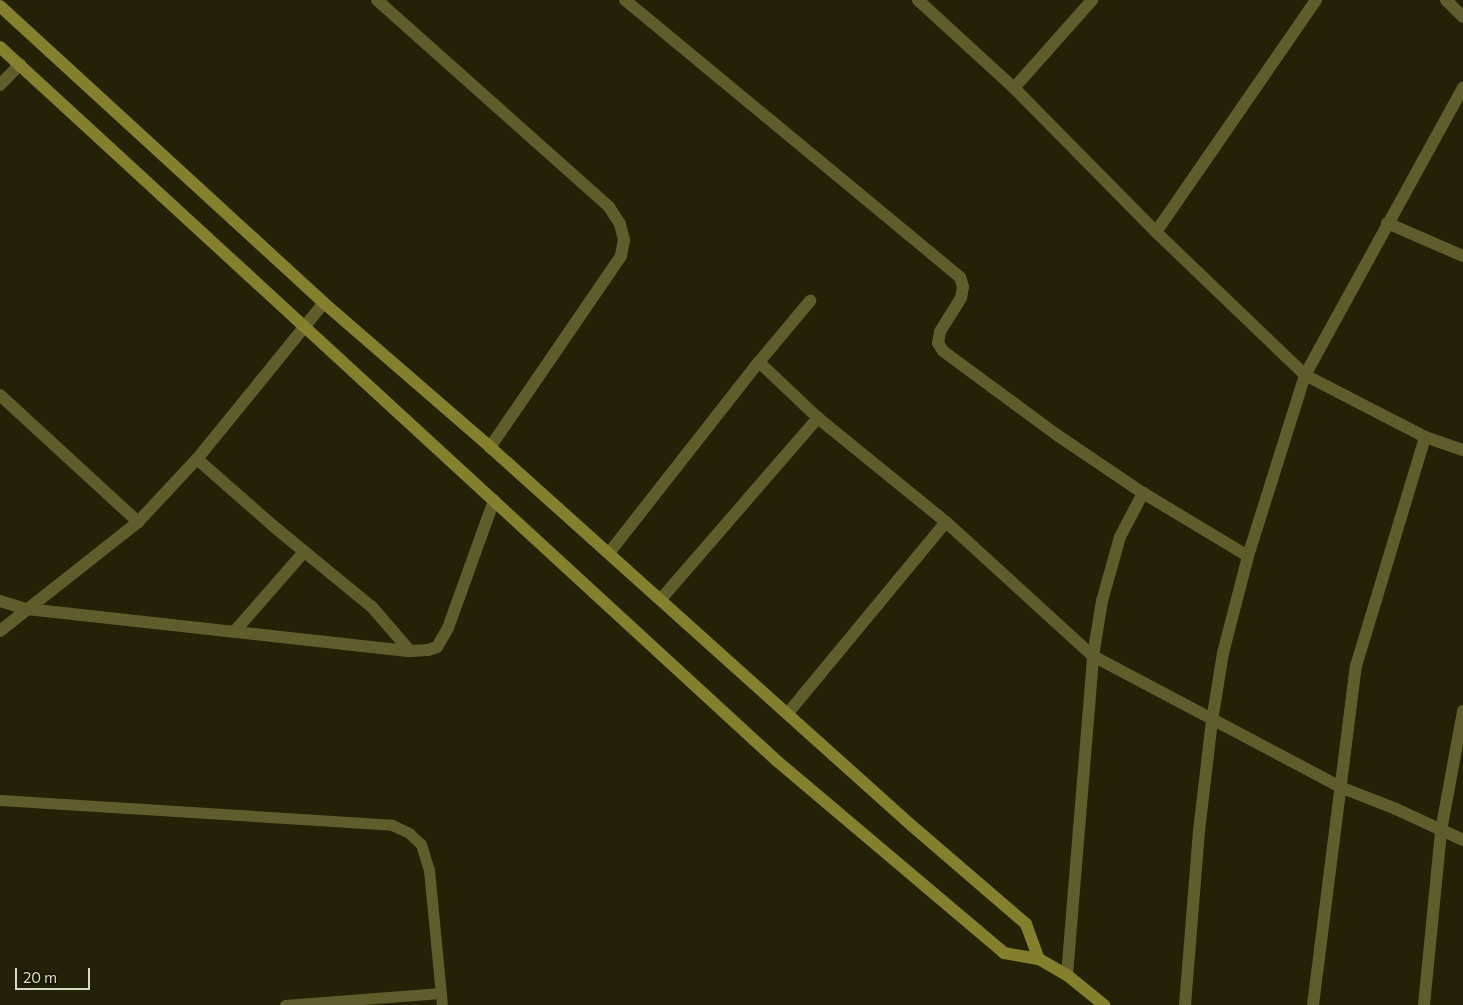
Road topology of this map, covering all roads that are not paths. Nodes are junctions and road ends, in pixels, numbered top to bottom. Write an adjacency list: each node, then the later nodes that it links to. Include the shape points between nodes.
1 (377, 0): 25 (street, via 610,207 620,224 624,240 622,256)
2 (626, 0): 28 (street, via 960,277 963,286 961,298 940,332 938,343 943,351)
3 (918, 0): 12 (street)
4 (1092, 0): 12 (street)
5 (1316, 0): 15 (street)
6 (1446, 0): 8 (street)
7 (0, 6): 18 (main road)
8 (1463, 17)
9 (0, 47): 10 (main road)
10 (20, 64): 11 (street); 19 (main road)
11 (0, 85)
12 (1014, 88): 15 (street)
13 (1463, 88): 14 (street)
14 (1387, 223): 16 (street); 21 (street)
15 (1156, 232): 21 (street)
16 (1463, 256)
17 (810, 301): 20 (street)
18 (324, 304): 19 (street); 25 (main road)
19 (304, 327): 27 (street); 29 (main road)
20 (759, 362): 23 (street); 33 (street)
21 (1305, 375): 24 (street); 34 (street)
22 (0, 395): 30 (street)
23 (818, 418): 31 (street); 35 (street)
24 (1425, 437): 26 (street); 45 (street, via 1356,666)
25 (490, 447): 33 (main road)
26 (1463, 450)
27 (197, 459): 30 (street); 32 (street)
28 (1143, 493): 34 (street); 41 (street, via 1120,537 1102,601)
29 (494, 500): 40 (street, via 443,639 436,647); 49 (main road, via 776,761 996,947 1004,953)
30 (138, 522): 37 (street)
31 (946, 522): 41 (street); 43 (street)
32 (304, 552): 39 (street); 40 (street, via 372,607)
33 (609, 553): 35 (main road)
34 (1248, 556): 44 (street, via 1223,653)
35 (661, 599): 43 (main road)
36 (0, 601): 37 (street)
37 (27, 609): 38 (street); 39 (street)
38 (0, 631)
39 (234, 632): 40 (street)
40 (410, 651)
41 (1093, 656): 44 (street); 50 (street)
42 (1463, 711): 47 (street)
43 (788, 713): 49 (main road, via 1026,924)
44 (1212, 721): 45 (street); 55 (street, via 1199,831)
45 (1340, 787): 47 (street); 56 (street)
46 (0, 800): 51 (lane, via 392,825 409,833 421,844 429,870)
47 (1440, 831): 48 (street); 57 (street)
48 (1463, 840)
49 (1039, 959): 50 (main road)
50 (1067, 975): 54 (main road)
51 (441, 993): 52 (lane); 53 (lane)
52 (285, 1005)
53 (442, 1005)
54 (1104, 1005)
55 (1185, 1005)
56 (1313, 1005)
57 (1424, 1005)

